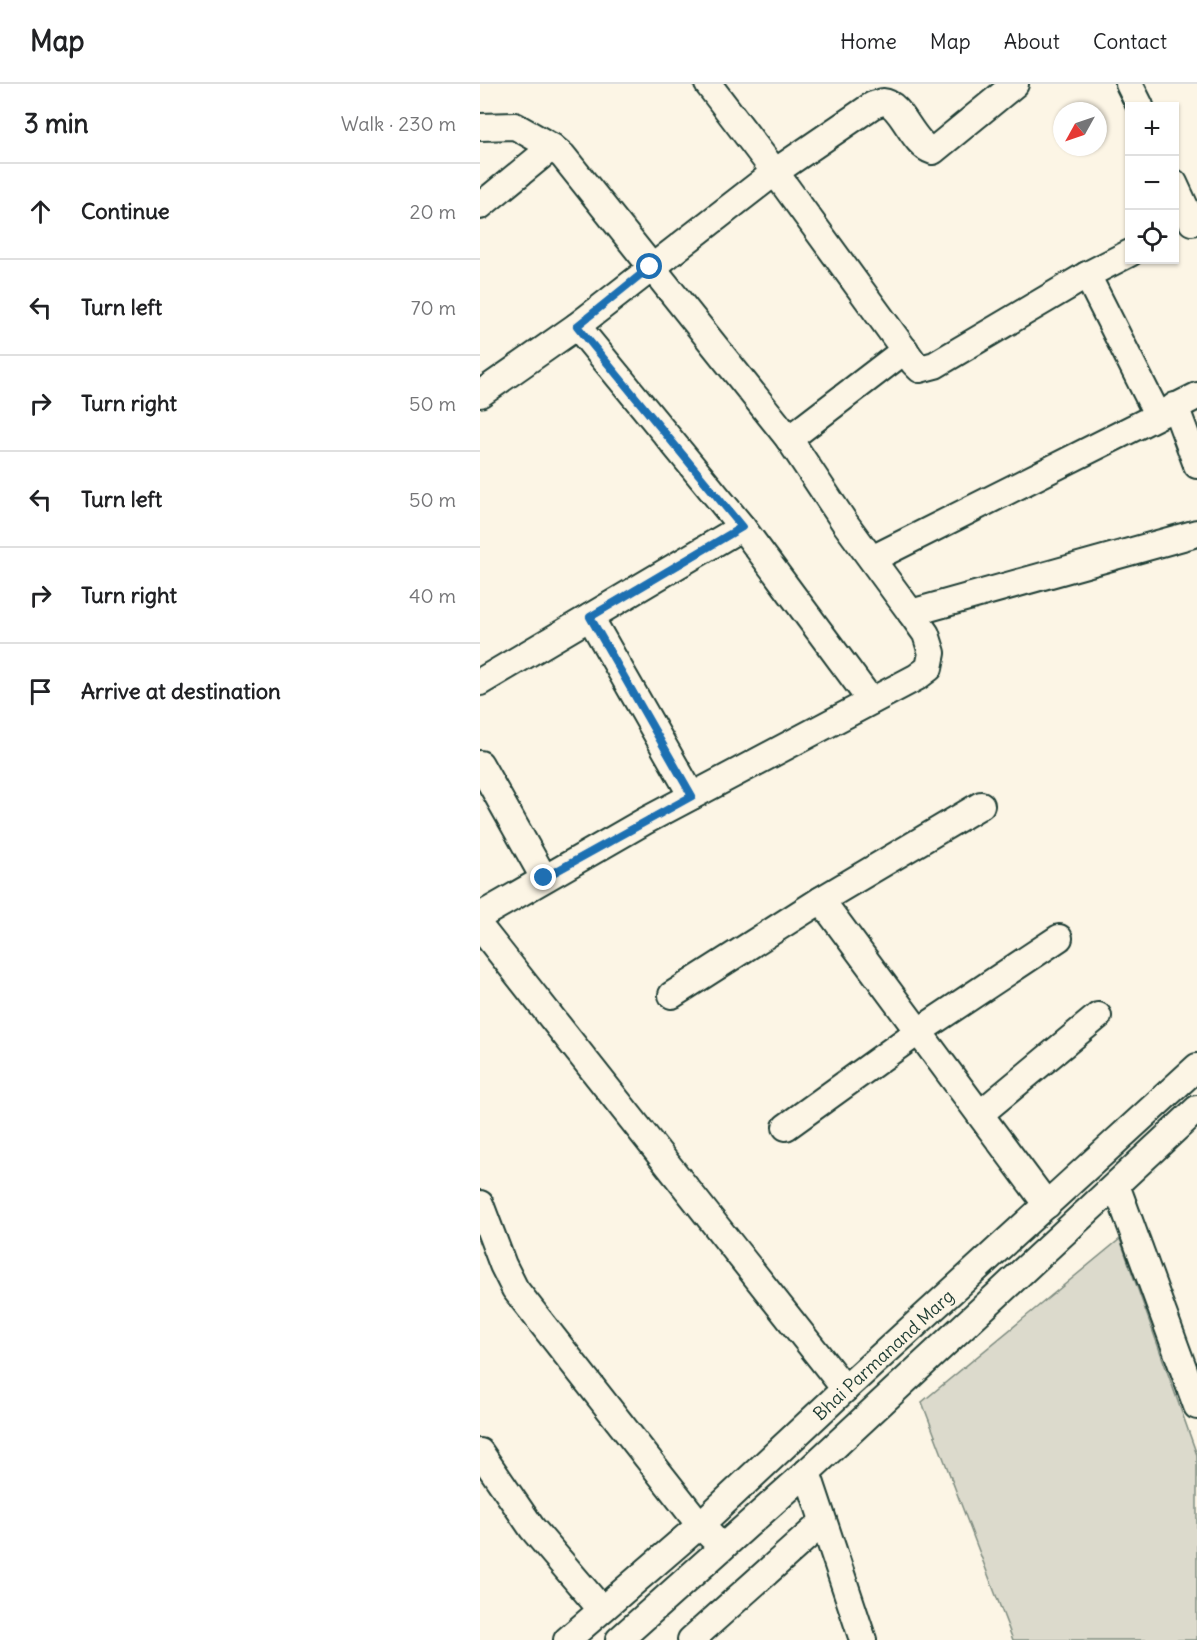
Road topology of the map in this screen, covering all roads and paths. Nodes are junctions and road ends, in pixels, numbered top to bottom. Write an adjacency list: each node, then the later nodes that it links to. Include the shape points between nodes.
1 (708, 84): 7 (street)
2 (1015, 84): 7 (street, via 933,151 925,149 891,105 882,102)
3 (1129, 84): 4 (street)
4 (1138, 102)
5 (480, 127): 6 (street, via 515,126)
6 (552, 147): 9 (street); 12 (street, via 564,156)
7 (776, 172): 12 (street); 15 (street)
8 (1179, 198): 10 (street)
9 (480, 206)
10 (1188, 224)
11 (1125, 256): 13 (street)
12 (650, 267): 14 (street); 18 (street)
13 (1087, 275): 15 (street, via 927,369 920,369); 17 (street)
14 (577, 326): 16 (street); 20 (street)
15 (905, 350): 18 (street)
16 (480, 394)
17 (1176, 405): 19 (street); 22 (street)
18 (789, 439): 22 (street)
19 (1197, 465)
20 (742, 527): 24 (street); 26 (street)
21 (1197, 533): 23 (street)
22 (872, 559): 23 (street)
23 (911, 613): 26 (street, via 926,634 932,653 929,668)
24 (590, 617): 25 (street); 28 (street)
25 (480, 682)
26 (871, 701): 28 (street)
27 (480, 764): 30 (street)
28 (692, 796): 30 (street)
29 (981, 805): 31 (street)
30 (544, 878): 32 (street)
31 (821, 900): 35 (street); 37 (street)
32 (480, 916)
33 (480, 927): 45 (street)
34 (1059, 938): 37 (street)
35 (672, 995)
36 (1098, 1016): 40 (street)
37 (919, 1032): 40 (street); 41 (street)
38 (1197, 1067): 44 (street, Bhai Parmanand Marg)
39 (1197, 1109): 42 (street, Bhai Parmanand Marg)
40 (980, 1114): 44 (street)
41 (786, 1127)
42 (1116, 1185): 46 (street); 48 (street, Bhai Parmanand Marg)
43 (480, 1204): 50 (street, via 515,1288)
44 (1047, 1205): 45 (street, Bhai Parmanand Marg)
45 (845, 1389): 50 (street, Bhai Parmanand Marg)
46 (1197, 1406)
47 (480, 1452): 52 (street, via 532,1528)
48 (807, 1472): 49 (street); 51 (street, Bhai Parmanand Marg)
49 (823, 1522): 55 (street); 56 (street)
50 (700, 1525): 51 (street); 52 (street, Bhai Parmanand Marg)
51 (723, 1547): 54 (street, Bhai Parmanand Marg)
52 (601, 1609): 53 (street, Bhai Parmanand Marg)
53 (567, 1640)
54 (619, 1640)
55 (691, 1640)
56 (863, 1640)

